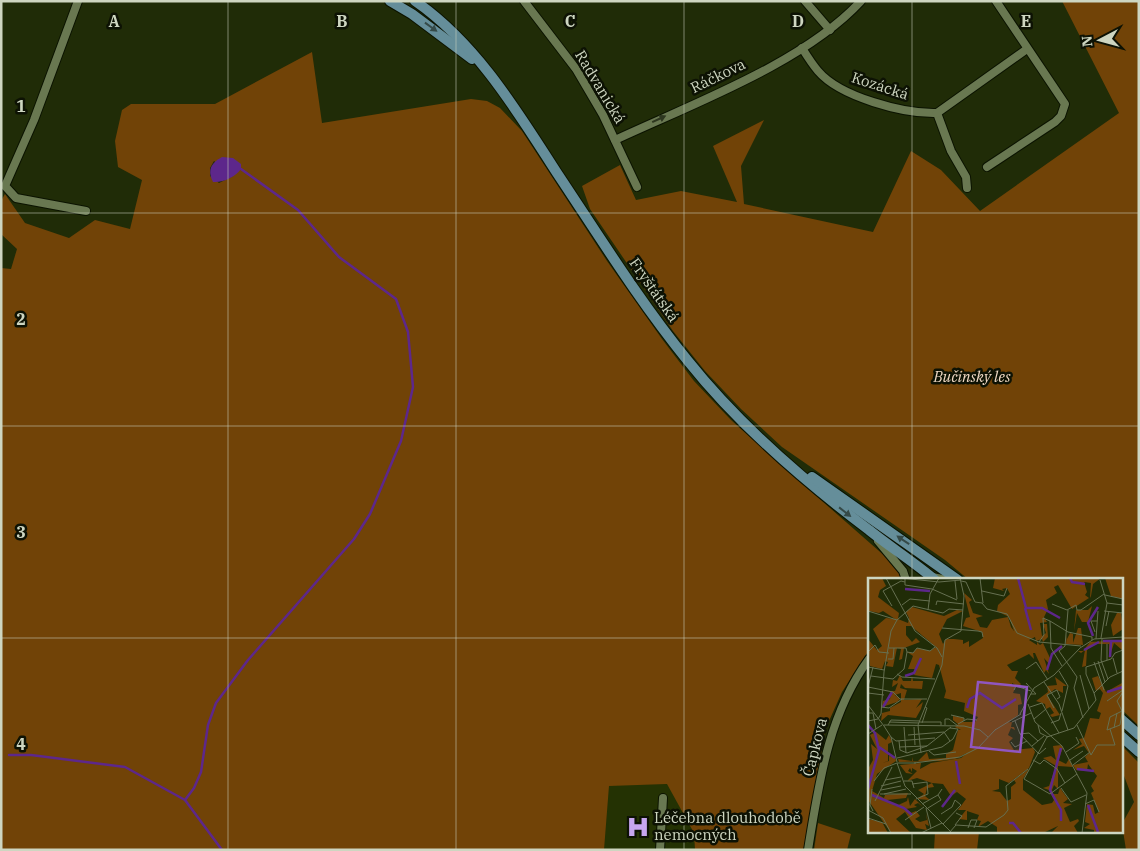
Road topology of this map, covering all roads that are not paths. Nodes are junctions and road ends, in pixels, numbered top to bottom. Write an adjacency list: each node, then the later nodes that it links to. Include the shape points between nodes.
1 (78, 1): 19 (street, via 34,120 5,186 16,198)
2 (390, 1): 13 (main road, one-way to 13)
3 (415, 1): 9 (main road)
4 (426, 1): 9 (main road)
5 (524, 1): 15 (street, Radvanická, via 576,69)
6 (805, 1): 10 (street)
7 (861, 1): 10 (street, Ráčkova)
8 (996, 1): 12 (street)
9 (440, 18): 13 (main road, Fryštátská)
10 (830, 30): 11 (street, Ráčkova)
11 (802, 48): 14 (street, Kozácká, via 818,72 853,94 912,111); 15 (street, Ráčkova, one-way to 11, via 740,82)
12 (1027, 49): 14 (street); 16 (street, via 1065,104 1061,116)
13 (483, 67): 20 (main road, Fryštátská, via 528,127 668,335 700,376)
14 (937, 113): 18 (street, via 951,150 966,177)
15 (615, 140): 17 (street)
16 (987, 167)
17 (637, 187)
18 (967, 188)
19 (86, 211)
20 (777, 453): 21 (main road, Fryštátská, one-way to 21); 22 (main road, Fryštátská, one-way to 20)
21 (868, 530): 23 (street, via 896,561); 24 (main road, Fryštátská)
22 (923, 554): 25 (street); 26 (main road, Fryštátská)
23 (905, 578)
24 (931, 578)
25 (932, 578)
26 (955, 578)
27 (868, 660): 34 (street, Čapkova, via 849,690 830,734)
28 (1122, 720): 29 (main road)
29 (1139, 736)
30 (1122, 737): 31 (main road)
31 (1139, 752)
32 (663, 798): 33 (street)
33 (660, 850)
34 (808, 850)

